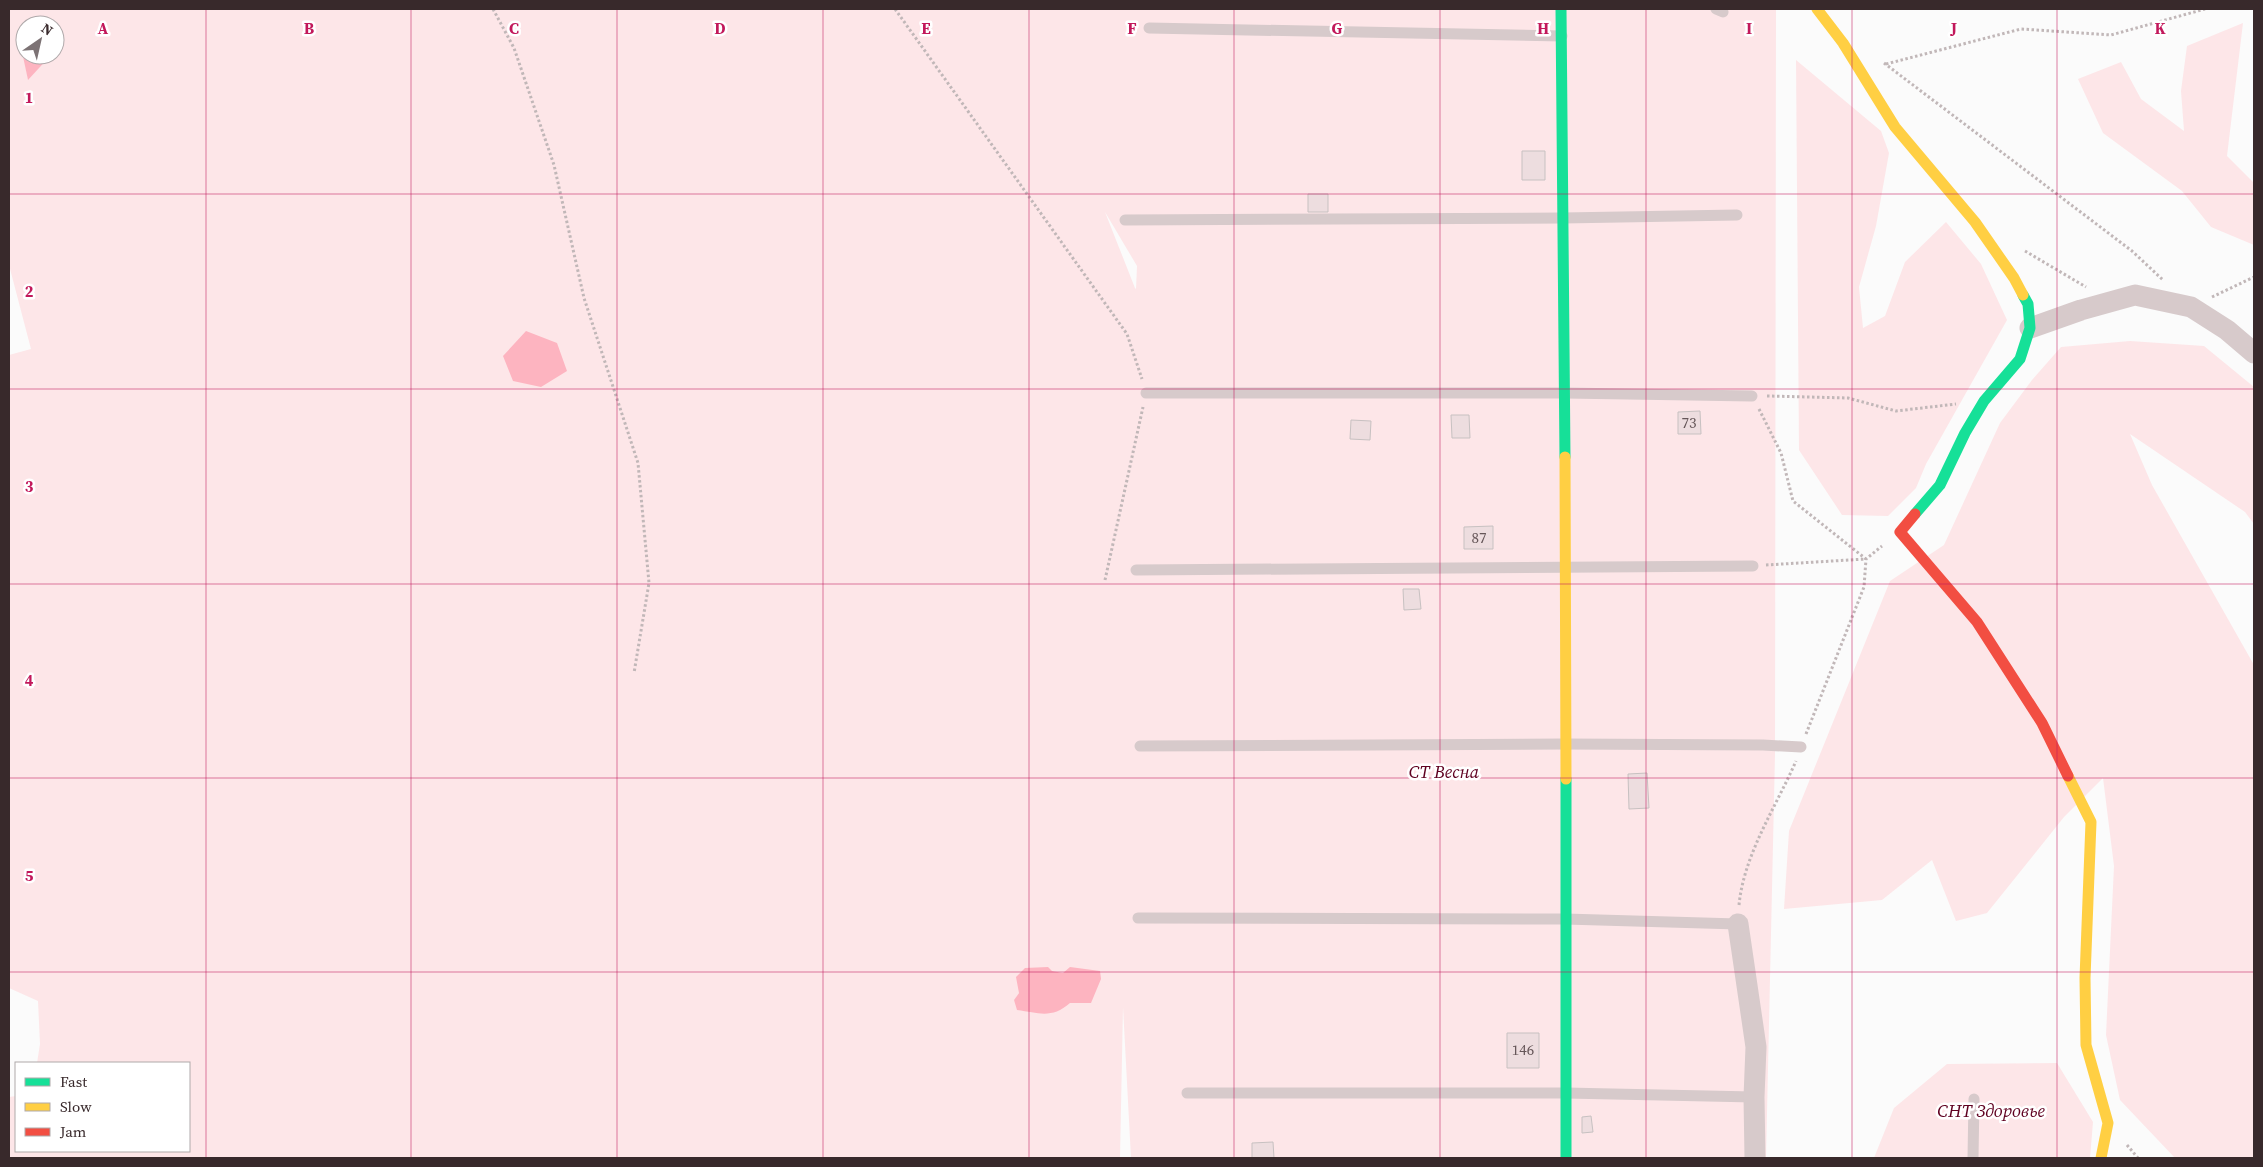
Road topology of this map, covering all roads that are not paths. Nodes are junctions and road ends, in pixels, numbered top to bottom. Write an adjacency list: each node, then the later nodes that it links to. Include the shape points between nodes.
1 (1561, 9): 4 (street)
2 (1817, 9): 8 (street, via 1895,127 1975,222 2014,278 2028,304)
3 (1149, 28): 4 (lane)
4 (1562, 36): 6 (street)
5 (1736, 215): 6 (lane)
6 (1563, 218): 7 (lane); 11 (street)
7 (1125, 220)
8 (2030, 328): 9 (street, via 2135,295 2192,307); 29 (street, via 2020,359 1984,401 1940,485 1900,532 1982,631 2042,723 2090,822 2086,1045 2108,1123)
9 (2254, 353)
10 (1146, 393): 11 (lane)
11 (1565, 393): 12 (lane); 14 (street)
12 (1752, 396)
13 (1753, 566): 14 (lane)
14 (1564, 568): 15 (lane); 16 (street)
15 (1136, 570)
16 (1564, 744): 17 (lane); 18 (lane); 20 (street)
17 (1140, 746)
18 (1801, 747)
19 (1138, 918): 20 (lane)
20 (1565, 919): 21 (lane); 23 (street)
21 (1738, 924): 24 (street, via 1756,1047)
22 (1187, 1093): 23 (lane)
23 (1566, 1093): 24 (lane); 26 (street)
24 (1754, 1097): 27 (street)
25 (1974, 1099): 28 (lane)
26 (1566, 1158)
27 (1754, 1158)
28 (1973, 1158)
29 (2101, 1158)

